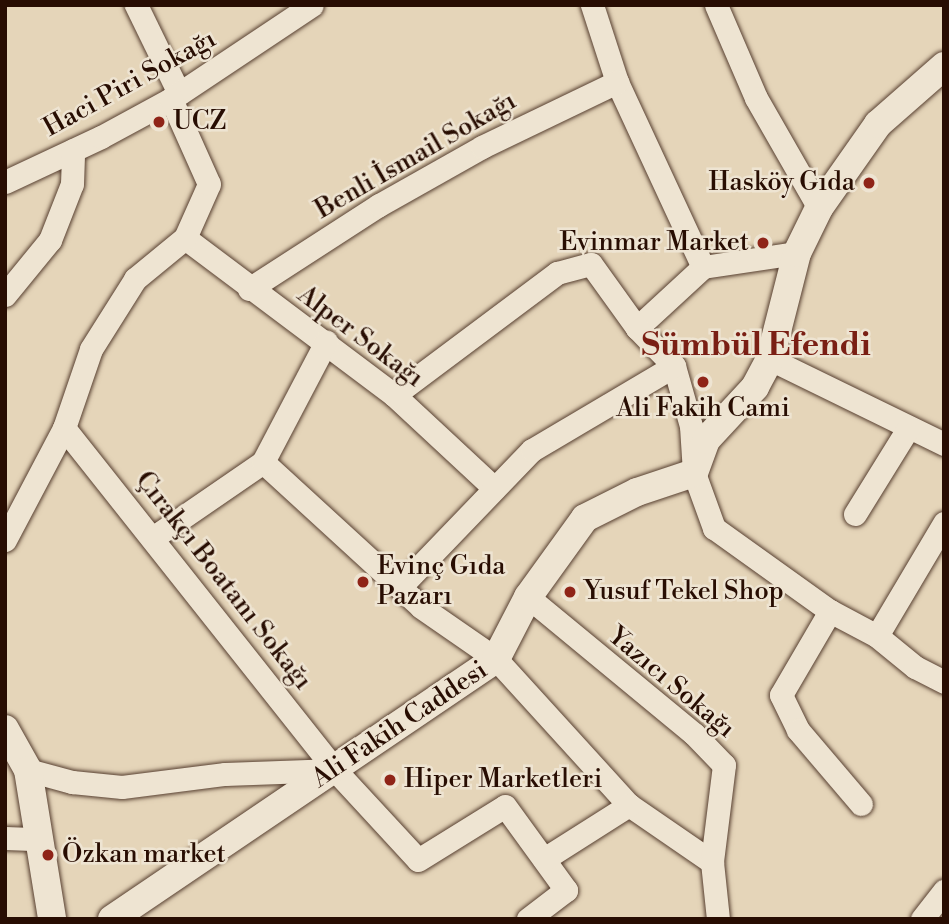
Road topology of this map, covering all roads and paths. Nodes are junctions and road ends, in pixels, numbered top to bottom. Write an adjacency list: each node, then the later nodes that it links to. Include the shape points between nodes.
1 (136, 5): 7 (street)
2 (312, 5): 7 (street, Haci Piri Sokağı)
3 (592, 5): 6 (street)
4 (716, 5): 10 (street, via 756,98)
5 (944, 66): 10 (street, via 878,124)
6 (617, 82): 13 (street); 14 (street, Benli İsmail Sokağı, via 471,153)
7 (175, 96): 8 (street, Haci Piri Sokağı); 11 (street, via 209,184)
8 (73, 150): 9 (street, Haci Piri Sokağı); 15 (street, via 72,184 50,240)
9 (5, 182)
10 (819, 208): 12 (street)
11 (185, 238): 14 (street, Alper Sokağı); 22 (street, via 135,279 91,349)
12 (797, 253): 13 (street); 18 (street)
13 (703, 267): 16 (street)
14 (249, 289): 17 (street, Alper Sokağı)
15 (5, 295)
16 (637, 328): 19 (street); 20 (street, via 591,264 557,273)
17 (326, 342): 20 (street, Alper Sokağı); 24 (street)
18 (770, 359): 21 (street); 25 (street, via 755,387 706,440)
19 (674, 366): 25 (street, via 691,426); 26 (street, via 532,450)
20 (394, 395): 26 (street, Alper Sokağı)
21 (909, 427): 23 (street); 27 (street)
22 (64, 428): 29 (street, Çırakçı Boatanı Sokağı); 30 (street)
23 (944, 444)
24 (263, 462): 29 (street); 31 (street)
25 (694, 473): 32 (street, Ali Fakih Caddesi, via 637,492 585,518); 33 (street, via 714,528)
26 (495, 488): 31 (street)
27 (855, 514)
28 (944, 523): 34 (street)
29 (154, 537): 39 (street, Çırakçı Boatanı Sokağı)
30 (5, 540)
31 (400, 587): 35 (street)
32 (528, 597): 35 (street, Ali Fakih Caddesi); 45 (street, Yazıcı Sokağı, via 694,734 724,765)
33 (830, 611): 34 (street); 40 (street, via 781,695 799,730)
34 (877, 636): 36 (street, via 915,667)
35 (496, 659): 39 (street, Ali Fakih Caddesi); 41 (street)
36 (944, 682)
37 (5, 729): 38 (street)
38 (28, 770): 39 (street, via 72,782 122,787 225,774); 43 (street)
39 (335, 770): 44 (street, Çırakçı Boatanı Sokağı, via 418,860 505,806); 48 (street, Ali Fakih Caddesi)
40 (860, 804)
41 (629, 805): 44 (street); 45 (street)
42 (5, 838): 43 (street)
43 (39, 839): 47 (street)
44 (544, 859): 49 (street, via 566,890)
45 (712, 862): 50 (street, Yazıcı Sokağı)
46 (944, 891): 51 (street)
47 (52, 919)
48 (112, 919)
49 (528, 919)
50 (718, 919)
51 (922, 919)

